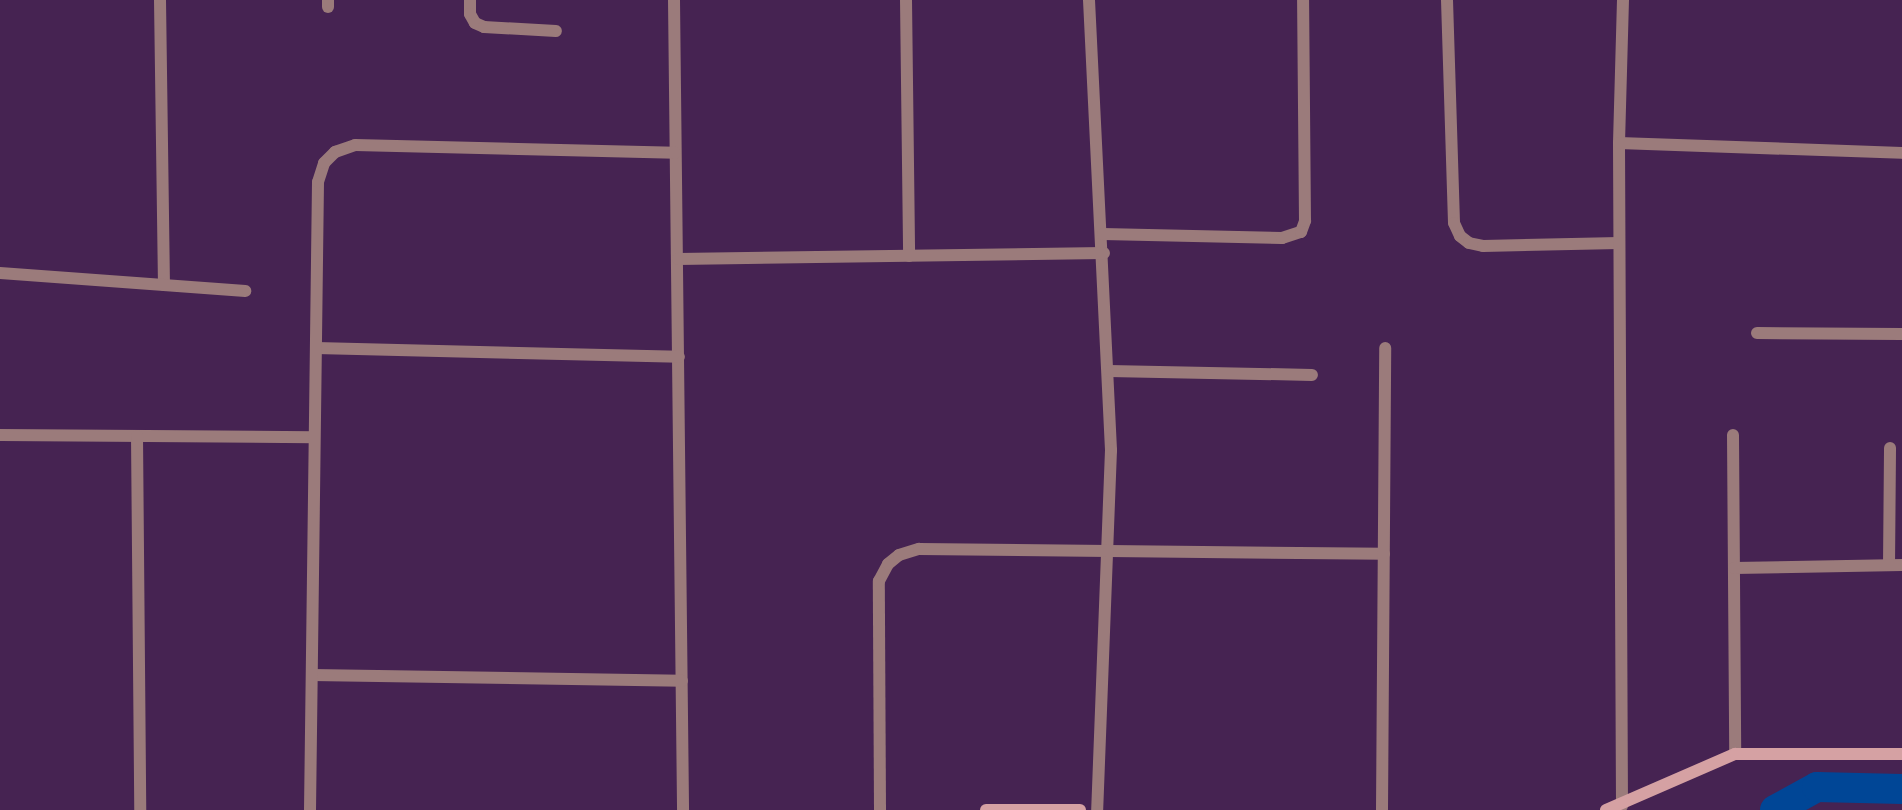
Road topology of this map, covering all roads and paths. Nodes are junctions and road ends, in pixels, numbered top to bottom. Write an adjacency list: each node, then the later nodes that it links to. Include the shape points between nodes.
1 (160, 0): 19 (street)
2 (470, 0): 9 (street, via 470,14 475,23 484,27)
3 (674, 0): 11 (street)
4 (906, 0): 16 (street)
5 (1089, 0): 13 (street)
6 (1303, 0): 13 (street, via 1305,221 1301,232 1282,238)
7 (1447, 0): 14 (street, via 1454,223 1460,236 1483,246)
8 (1623, 0): 10 (street)
9 (556, 31)
10 (1618, 143): 12 (street); 14 (street)
11 (675, 153): 17 (street); 23 (street, via 355,145 335,152 324,163 318,182)
12 (1902, 153)
13 (1103, 234): 15 (street)
14 (1619, 243): 42 (street)
15 (1104, 253): 16 (street); 26 (street)
16 (909, 256): 17 (street)
17 (678, 259): 25 (street)
18 (0, 273): 19 (street)
19 (164, 285): 20 (street)
20 (245, 291)
21 (1757, 333): 22 (street)
22 (1902, 334)
23 (316, 348): 25 (street); 31 (street)
24 (1385, 348): 34 (street)
25 (679, 357): 39 (street)
26 (1109, 371): 27 (street); 33 (street, via 1111,450)
27 (1312, 375)
28 (0, 435): 30 (street)
29 (1733, 435): 37 (street)
30 (137, 436): 31 (street); 43 (street)
31 (314, 437): 38 (street)
32 (1890, 448): 36 (street)
33 (1106, 550): 34 (street); 46 (street, via 919,549 888,564 879,581); 49 (street)
34 (1384, 554): 50 (street)
35 (1902, 565): 36 (street)
36 (1889, 566): 37 (street)
37 (1734, 568): 40 (street)
38 (312, 675): 39 (street); 44 (street)
39 (682, 681): 45 (street)
40 (1735, 754): 41 (street); 42 (street)
41 (1902, 754)
42 (1622, 806): 51 (street)
43 (140, 810)
44 (310, 810)
45 (683, 810)
46 (880, 810)
47 (986, 810): 48 (street)
48 (1077, 810)
49 (1097, 810)
50 (1382, 810)
51 (1606, 810)

